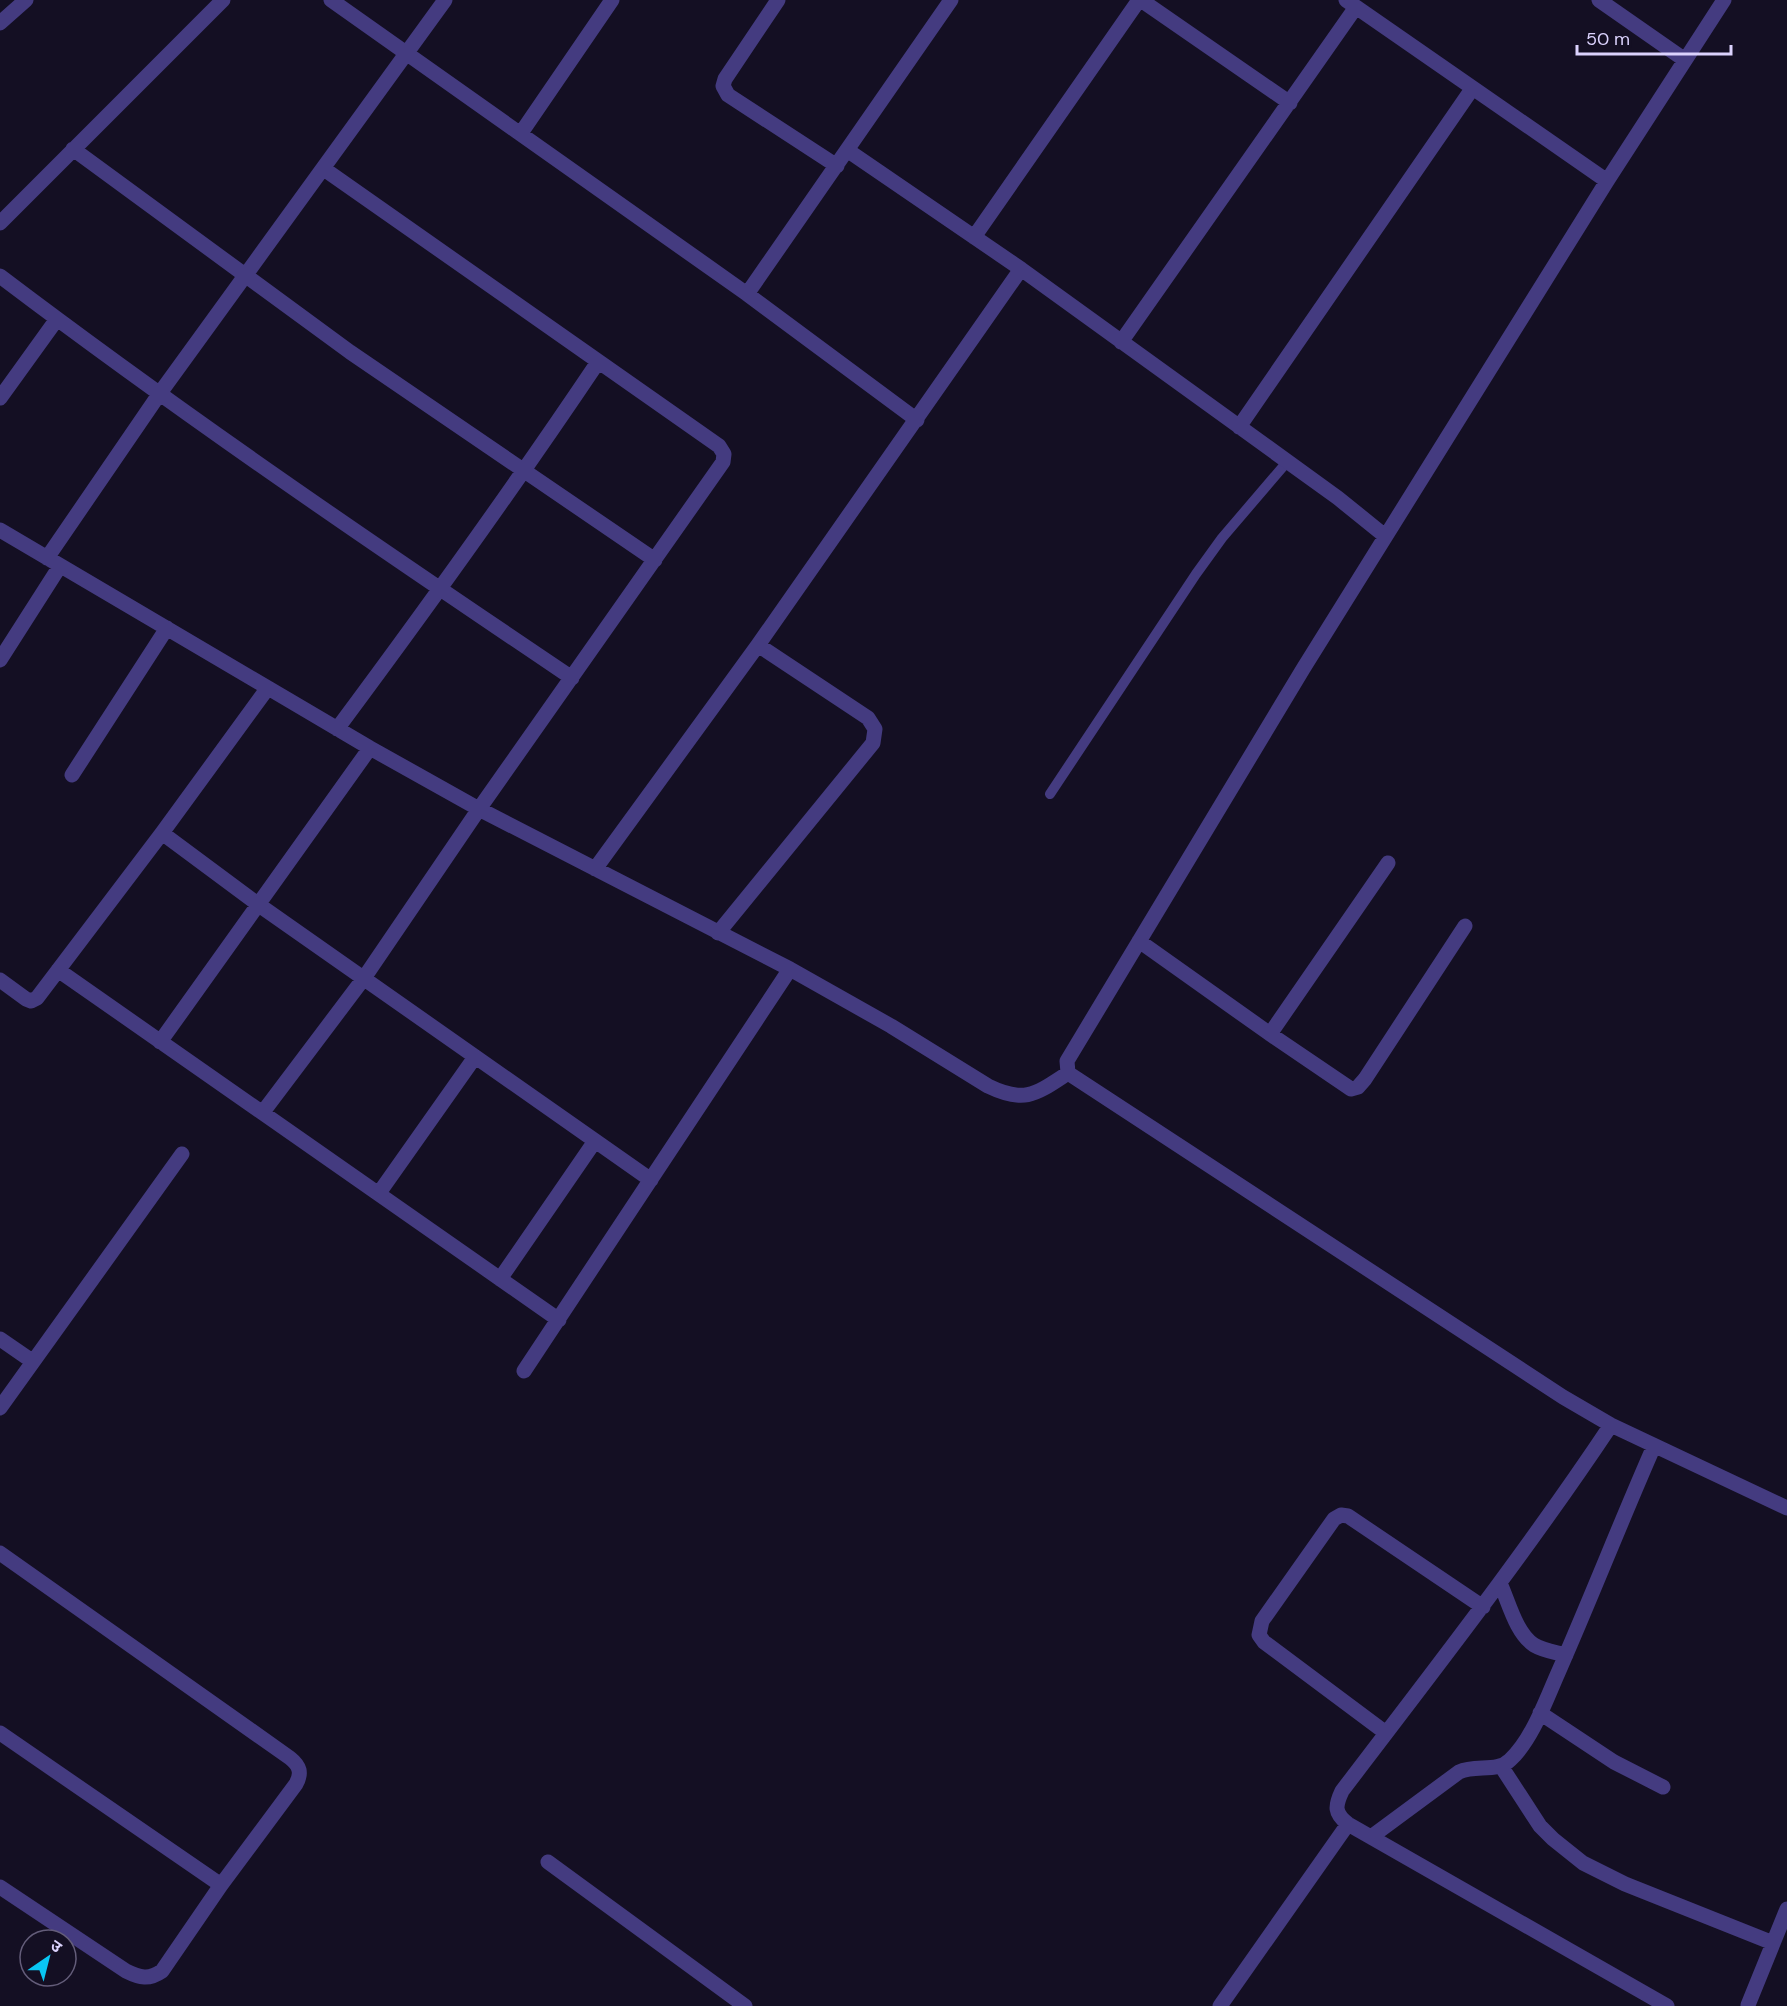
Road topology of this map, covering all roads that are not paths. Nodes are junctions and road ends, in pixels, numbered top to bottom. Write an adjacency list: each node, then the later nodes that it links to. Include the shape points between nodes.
1 (26, 0): 12 (street)
2 (223, 0): 18 (street)
3 (331, 0): 13 (street)
4 (445, 0): 13 (street)
5 (612, 0): 17 (street)
6 (778, 0): 20 (street, via 723,86 729,94)
7 (951, 0): 19 (street)
8 (1140, 0): 16 (street); 24 (street)
9 (1599, 0): 14 (street)
10 (1724, 0): 14 (street)
11 (1351, 3): 15 (street); 16 (street)
12 (2, 19)
13 (408, 53): 17 (street); 21 (street)
14 (1685, 60): 22 (street)
15 (1472, 88): 22 (street); 35 (street)
16 (1290, 103): 30 (street)
17 (520, 133): 28 (street)
18 (73, 149): 23 (street); 27 (street)
19 (848, 150): 20 (street); 24 (street)
20 (837, 166): 28 (street)
21 (324, 169): 27 (street); 31 (street)
22 (1607, 181): 39 (street)
23 (0, 223)
24 (974, 237): 25 (street)
25 (1021, 269): 30 (street); 34 (street)
26 (0, 276): 29 (street)
27 (246, 276): 32 (street); 37 (street)
28 (747, 294): 34 (street)
29 (57, 319): 32 (street); 33 (street)
30 (1121, 342): 35 (street)
31 (598, 362): 37 (street); 40 (street, via 719,446 724,454 723,462)
32 (160, 393): 41 (street); 42 (street)
33 (0, 398)
34 (917, 420): 44 (street)
35 (1239, 427): 36 (street)
36 (1287, 462): 39 (street); 51 (lane, via 1196,574)
37 (524, 472): 40 (street); 42 (street)
38 (0, 530): 41 (street)
39 (1385, 536): 59 (street)
40 (655, 560): 46 (street)
41 (53, 562): 43 (street); 45 (street)
42 (441, 590): 46 (street); 48 (street)
43 (167, 628): 47 (street); 50 (street)
44 (758, 645): 55 (street); 58 (street, via 868,718 875,729 873,743)
45 (0, 660)
46 (572, 678): 52 (street)
47 (267, 689): 48 (street); 53 (street)
48 (337, 729): 49 (street)
49 (370, 748): 52 (street); 56 (street)
50 (72, 775)
51 (1050, 795)
52 (479, 809): 55 (street); 62 (street)
53 (162, 833): 56 (street); 61 (street)
54 (1388, 863): 64 (street)
55 (595, 869): 58 (street)
56 (259, 905): 62 (street); 65 (street)
57 (1465, 926): 64 (street, via 1358,1087 1351,1089 1341,1084)
58 (718, 933): 60 (street)
59 (1139, 941): 64 (street); 67 (street, via 1067,1061)
60 (790, 969): 67 (street, via 1004,1094 1038,1093); 71 (street)
61 (58, 970): 63 (street, via 31,1001); 65 (street)
62 (364, 978): 66 (street); 68 (street)
63 (0, 980)
64 (1270, 1034)
65 (160, 1042): 68 (street)
66 (475, 1057): 69 (street); 72 (street)
67 (1068, 1073): 79 (street)
68 (263, 1112): 72 (street)
69 (595, 1141): 71 (street); 73 (street)
70 (182, 1154): 76 (street)
71 (651, 1180): 74 (street)
72 (379, 1193): 73 (street)
73 (500, 1280): 74 (street)
74 (559, 1320): 77 (street)
75 (0, 1339): 76 (street)
76 (32, 1361): 78 (street)
77 (524, 1371)
78 (0, 1407)
79 (1611, 1425): 80 (street); 83 (street)
80 (1654, 1446): 81 (street); 85 (street)
81 (1787, 1508)
82 (0, 1553): 94 (street, via 298,1764 296,1784)
83 (1500, 1583): 84 (street); 85 (street, via 1528,1640 1545,1650)
84 (1483, 1607): 88 (street); 88 (street, via 1348,1516 1334,1519 1262,1621 1259,1635)
85 (1566, 1655): 86 (street)
86 (1540, 1713): 89 (street, via 1510,1761); 90 (street, via 1614,1762)
87 (0, 1733): 94 (street)
88 (1386, 1733): 91 (street, via 1338,1798 1336,1808)
89 (1501, 1766): 92 (street, via 1468,1767); 97 (street, via 1540,1826 1583,1863 1625,1884)
90 (1663, 1787)
91 (1348, 1824): 92 (street); 99 (street)
92 (1371, 1837): 100 (street)
93 (548, 1862): 98 (street)
94 (221, 1885): 95 (street, via 162,1971 146,1978 126,1971)
95 (0, 1887)
96 (1787, 1909): 97 (street)
97 (1773, 1943): 101 (street)
98 (745, 2006)
99 (1220, 2006)
100 (1667, 2006)
101 (1748, 2006)

